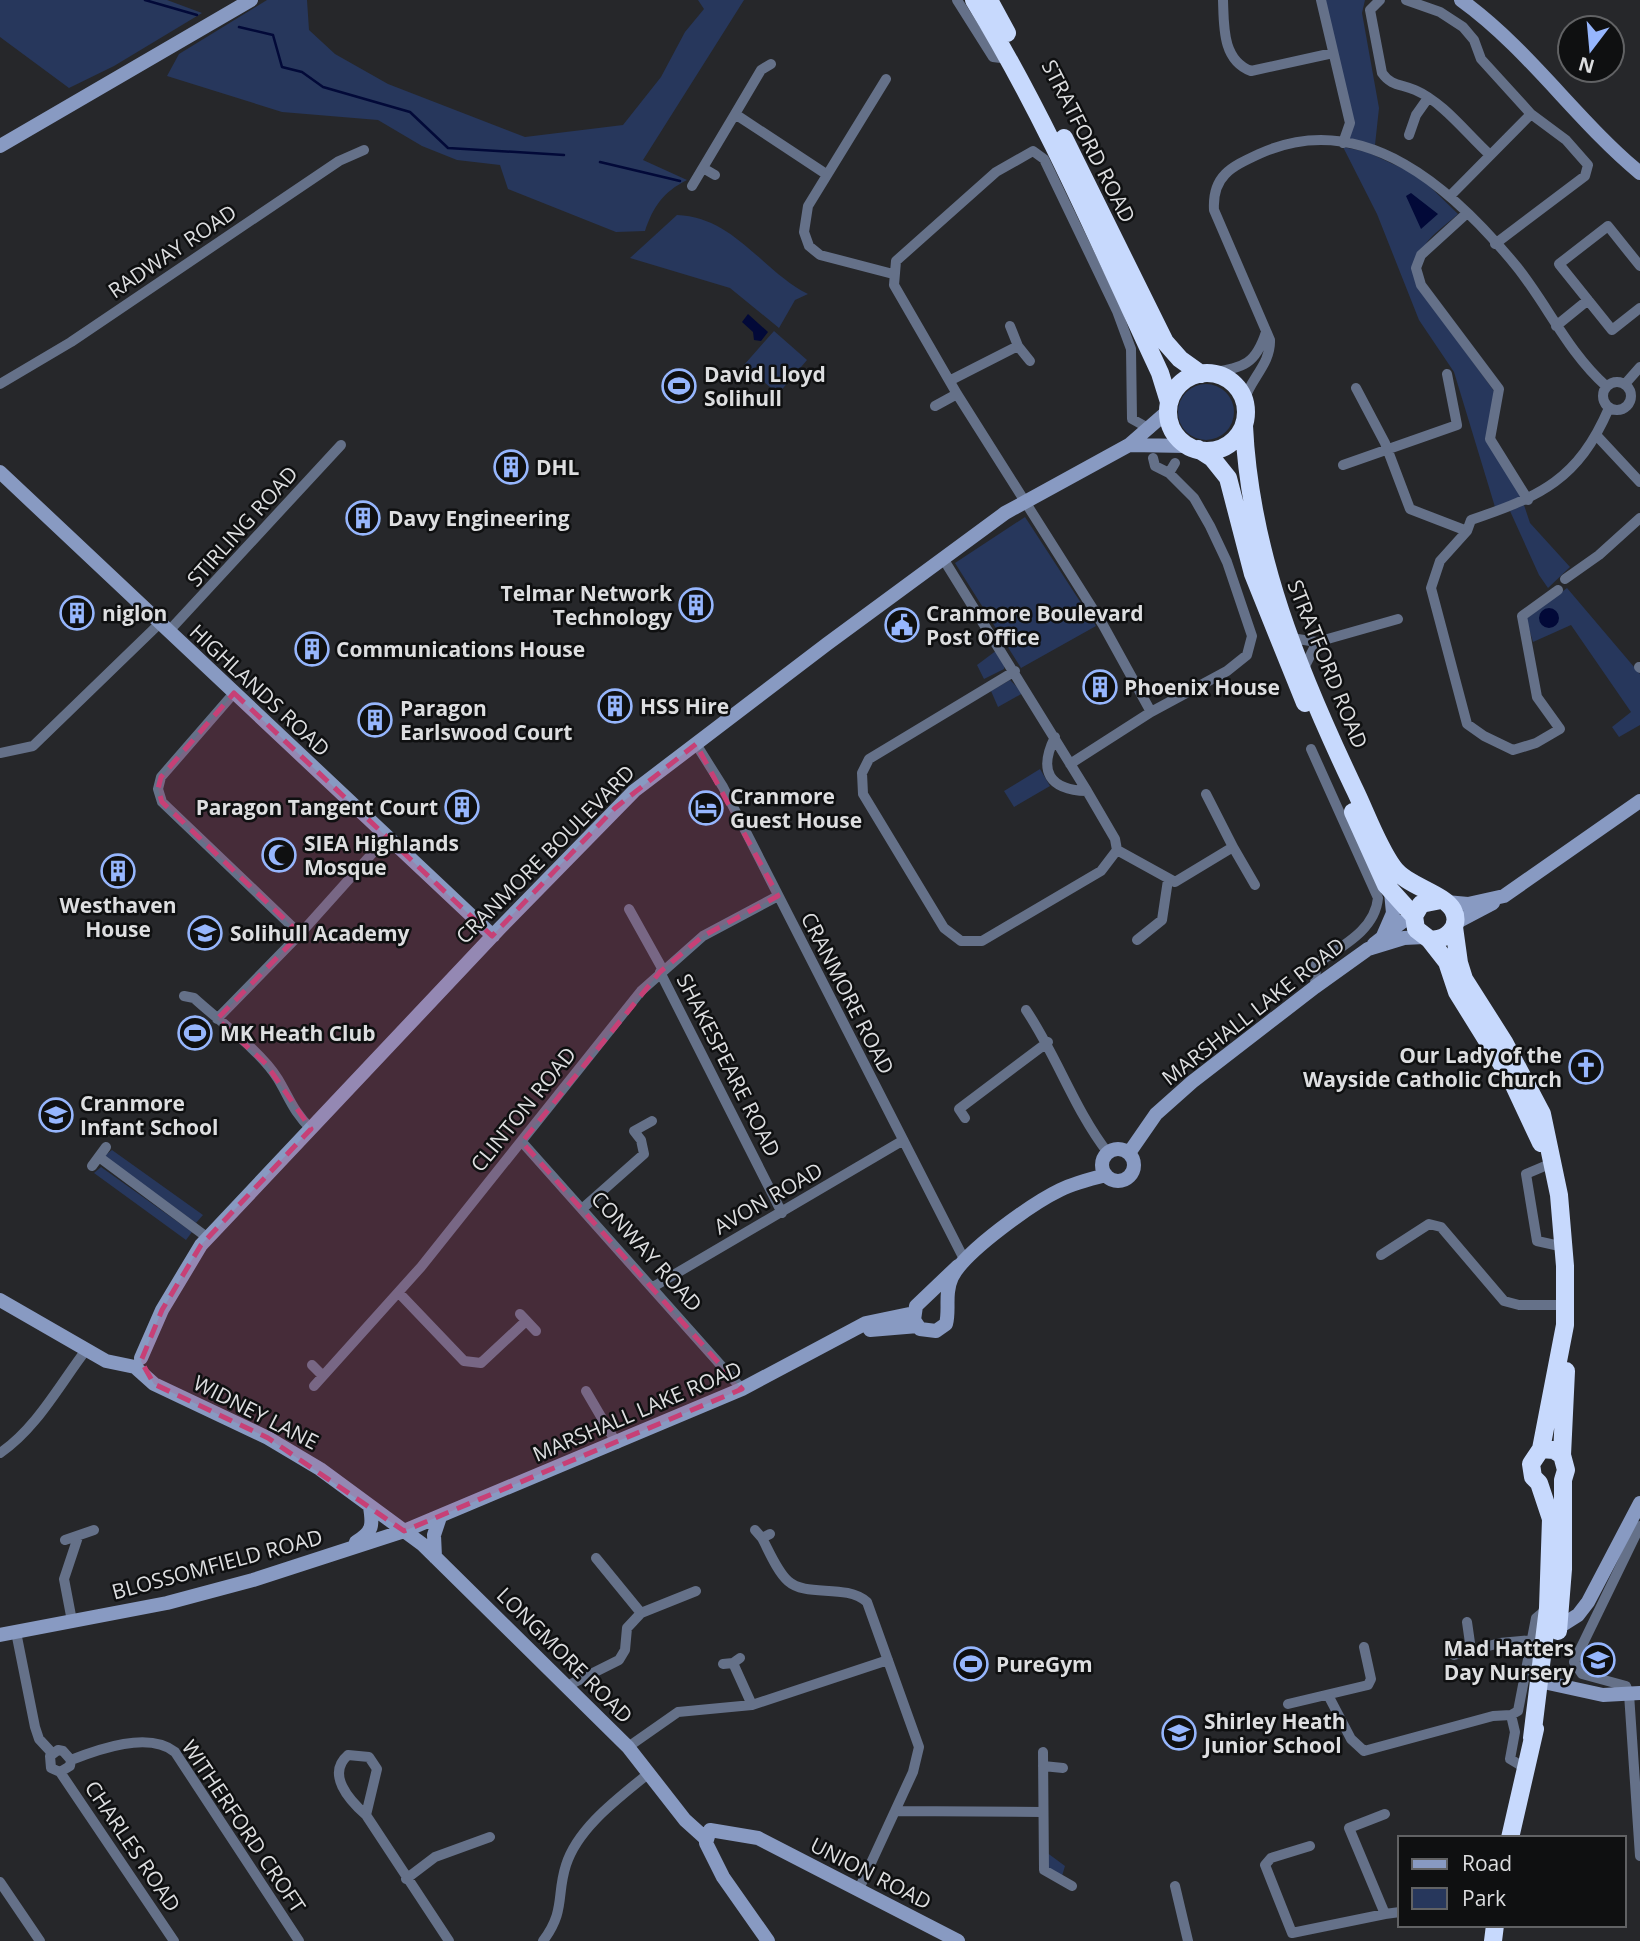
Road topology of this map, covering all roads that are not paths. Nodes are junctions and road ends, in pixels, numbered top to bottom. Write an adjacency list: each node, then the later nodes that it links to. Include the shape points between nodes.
1 (251, 0): 19 (street)
2 (957, 0): 11 (street, STRATFORD ROAD, via 993,57)
3 (974, 0): 11 (highway, STRATFORD ROAD)
4 (989, 0): 40 (highway, STRATFORD ROAD, via 1058,126 1165,342 1180,359)
5 (1223, 0): 10 (street, via 1229,52 1242,68 1251,71)
6 (1321, 0): 10 (street)
7 (1380, 0): 14 (street, via 1370,10 1382,73 1388,82)
8 (1406, 0): 16 (street, via 1440,12 1463,27 1481,59)
9 (1461, 0): 23 (street, via 1510,40)
10 (1333, 53): 18 (street, via 1350,123)
11 (1010, 59): 50 (highway, STRATFORD ROAD, via 1160,373)
12 (771, 64): 15 (street, via 761,70)
13 (886, 79): 24 (street)
14 (1429, 98): 17 (street, via 1416,114); 21 (street)
15 (735, 114): 22 (street); 24 (street)
16 (1531, 114): 21 (street); 29 (street, via 1572,146 1588,171)
17 (1409, 135)
18 (1343, 143): 27 (street, via 1393,157); 36 (street, via 1290,143 1270,149 1230,169 1216,185 1214,210)
19 (0, 146)
20 (364, 150): 43 (street, RADWAY ROAD)
21 (1489, 154): 27 (street)
22 (703, 168): 25 (street); 26 (street)
23 (1640, 173)
24 (826, 174): 31 (street, via 804,218 809,246 833,260)
25 (715, 175)
26 (692, 186)
27 (1450, 196): 28 (street)
28 (1466, 214): 29 (street); 65 (street, via 1421,255 1416,268 1422,285 1499,389 1490,439)
29 (1495, 244): 35 (street)
30 (1640, 266): 32 (street, via 1608,226 1559,264)
31 (893, 274): 42 (street, via 894,285); 53 (street, via 896,261 996,172 1032,151 1044,159 1117,311 1131,349 1131,411 1137,424)
32 (1588, 300): 33 (street, via 1612,330); 35 (street)
33 (1640, 308)
34 (1010, 326): 37 (street)
35 (1556, 326): 45 (street)
36 (1267, 331): 40 (street, via 1260,350 1246,365); 48 (street, via 1270,350)
37 (1018, 346): 38 (street); 42 (street)
38 (1030, 361)
39 (1640, 367): 44 (street)
40 (1206, 373): 48 (highway, via 1231,383); 50 (highway, via 1182,381)
41 (1447, 374): 58 (street, via 1457,425)
42 (951, 380): 47 (street)
43 (0, 384)
44 (1625, 384): 45 (street); 51 (street, via 1630,401 1620,409)
45 (1606, 386): 51 (street, via 1603,398)
46 (1356, 388): 58 (street)
47 (957, 394): 49 (street); 66 (street)
48 (1244, 401): 52 (highway)
49 (935, 406)
50 (1168, 406): 53 (street, CRANMORE BOULEVARD); 57 (highway, via 1172,430)
51 (1609, 408): 54 (street)
52 (1244, 426): 57 (highway, via 1221,449); 76 (highway, STRATFORD ROAD, via 1247,480 1266,566)
53 (1150, 429): 56 (street, CRANMORE BOULEVARD)
54 (1597, 436): 64 (street); 65 (street, via 1569,471)
55 (341, 445): 75 (street, STIRLING ROAD)
56 (1129, 445): 57 (street, CRANMORE BOULEVARD); 66 (street, CRANMORE BOULEVARD)
57 (1193, 447): 70 (highway, STRATFORD ROAD, via 1227,478)
58 (1387, 449): 61 (street); 68 (street, via 1410,509)
59 (1153, 458): 63 (street, via 1155,466)
60 (1175, 463): 63 (street)
61 (1343, 466)
62 (0, 472): 75 (street, HIGHLANDS ROAD)
63 (1169, 473): 72 (street, via 1199,507)
64 (1640, 482)
65 (1528, 500): 68 (street, via 1471,520)
66 (1025, 501): 69 (street, CRANMORE BOULEVARD); 81 (street)
67 (1640, 518): 71 (street)
68 (1467, 531): 73 (street, via 1440,561 1431,588 1467,724 1513,750 1560,729 1537,697 1522,617)
69 (944, 560): 79 (street); 83 (street, CRANMORE BOULEVARD)
70 (1253, 575): 72 (street, STRATFORD ROAD); 95 (highway, STRATFORD ROAD, via 1284,655)
71 (1565, 579)
72 (1236, 584): 81 (street, via 1252,636 1247,655 1227,671)
73 (1558, 590)
74 (1398, 619): 77 (street)
75 (164, 628): 80 (street, HIGHLANDS ROAD); 85 (street, STIRLING ROAD, via 33,746)
76 (1291, 638): 77 (street); 78 (highway, STRATFORD ROAD)
77 (1317, 642): 78 (street)
78 (1304, 668): 98 (highway, STRATFORD ROAD, via 1334,744 1393,867)
79 (1015, 671): 82 (street); 92 (street, via 869,759 862,773 863,794 944,928 961,941 982,941 1101,872)
80 (234, 693): 90 (street, HIGHLANDS ROAD); 102 (street, via 161,777 158,789 162,802)
81 (1151, 712): 86 (street)
82 (1055, 737): 86 (street); 87 (street, via 1045,761 1047,771 1070,790)
83 (696, 744): 96 (street, CRANMORE ROAD); 103 (street, CRANMORE BOULEVARD, via 615,808)
84 (1311, 749): 109 (street, via 1378,898 1375,916 1367,926 1315,964)
85 (0, 753)
86 (1070, 764): 87 (street)
87 (1087, 791): 92 (street, via 1115,839)
88 (1206, 794): 91 (street)
89 (1640, 802): 97 (street)
90 (386, 838): 102 (street); 103 (street, HIGHLANDS ROAD)
91 (1233, 847): 93 (street, via 1184,878); 94 (street)
92 (1116, 849): 93 (street)
93 (1168, 880): 106 (street, via 1162,920)
94 (1255, 885)
95 (1391, 892): 100 (highway, STRATFORD ROAD); 104 (street, via 1393,913)
96 (778, 896): 108 (street, CLINTON ROAD, via 703,936); 117 (street, CRANMORE ROAD)
97 (1504, 897): 98 (street, via 1468,904); 101 (street)
98 (1443, 901): 100 (highway, via 1421,904); 101 (highway, STRATFORD ROAD, via 1454,911)
99 (629, 909): 108 (street, SHAKESPEARE ROAD)
100 (1414, 916): 104 (street); 105 (highway, STRATFORD ROAD, via 1416,929)
101 (1455, 925): 105 (highway, via 1441,939); 122 (highway, STRATFORD ROAD, via 1464,979 1531,1092 1548,1133)
102 (300, 934): 112 (street)
103 (494, 936): 116 (street, CRANMORE BOULEVARD)
104 (1382, 937): 107 (street)
105 (1427, 938): 107 (street, MARSHALL LAKE ROAD, via 1404,938); 122 (highway, STRATFORD ROAD, via 1447,962 1457,992 1511,1079)
106 (1137, 940)
107 (1368, 949): 109 (street, MARSHALL LAKE ROAD)
108 (661, 971): 118 (street, CLINTON ROAD); 125 (street, SHAKESPEARE ROAD)
109 (1315, 987): 121 (street, MARSHALL LAKE ROAD, via 1156,1114)
110 (184, 996): 112 (street, via 194,998)
111 (1027, 1010): 113 (street)
112 (217, 1018): 116 (street, via 266,1063 295,1114)
113 (1048, 1042): 114 (street, via 959,1109); 120 (street, via 1082,1118)
114 (965, 1118)
115 (652, 1121): 124 (street, via 634,1131 644,1154)
116 (311, 1129): 126 (street, CRANMORE BOULEVARD)
117 (902, 1141): 125 (street, AVON ROAD); 129 (street, CRANMORE ROAD)
118 (522, 1142): 124 (street, CONWAY ROAD); 131 (street, CLINTON ROAD)
119 (106, 1147): 126 (street, via 96,1162)
120 (1108, 1153): 121 (street, via 1116,1149); 123 (street, via 1102,1164)
121 (1129, 1153): 123 (street, via 1135,1166 1130,1177 1116,1181)
122 (1552, 1162): 127 (highway, STRATFORD ROAD); 127 (street, via 1526,1174 1537,1241)
123 (1105, 1175): 129 (street, via 1037,1202)
124 (583, 1208): 130 (street, CONWAY ROAD)
125 (782, 1213): 130 (street, AVON ROAD)
126 (208, 1238): 140 (street, CRANMORE BOULEVARD)
127 (1564, 1247): 134 (highway, STRATFORD ROAD)
128 (1381, 1255): 134 (street, via 1429,1224 1441,1227 1504,1301)
129 (961, 1263): 132 (street); 135 (street, MARSHALL LAKE ROAD, via 951,1279)
130 (653, 1287): 144 (street, CONWAY ROAD)
131 (399, 1293): 138 (street, via 472,1364 481,1363 523,1317); 142 (street, CLINTON ROAD)
132 (927, 1299): 135 (street); 136 (street, via 916,1307)
133 (0, 1300): 139 (street, WIDNEY LANE)
134 (1566, 1305): 137 (highway, STRATFORD ROAD)
135 (945, 1306): 136 (street, MARSHALL LAKE ROAD, via 948,1318 942,1328 926,1332)
136 (916, 1320): 144 (street, MARSHALL LAKE ROAD, via 846,1334)
137 (1565, 1325): 147 (highway, STRATFORD ROAD); 149 (highway, STRATFORD ROAD)
138 (536, 1331)
139 (92, 1353): 140 (street, WIDNEY LANE, via 106,1360); 148 (street)
140 (135, 1360): 153 (street, WIDNEY LANE, via 154,1384 268,1438)
141 (312, 1365): 142 (street)
142 (323, 1376): 143 (street, CLINTON ROAD)
143 (314, 1386)
144 (742, 1389): 146 (street, MARSHALL LAKE ROAD)
145 (586, 1391): 146 (street)
146 (617, 1444): 154 (street, MARSHALL LAKE ROAD)
147 (1541, 1449): 149 (highway); 151 (highway, STRATFORD ROAD, via 1531,1464)
148 (0, 1453)
149 (1562, 1455): 150 (highway, STRATFORD ROAD)
150 (1563, 1480): 151 (highway); 169 (highway, STRATFORD ROAD)
151 (1539, 1483): 169 (highway, STRATFORD ROAD, via 1551,1519)
152 (1640, 1503): 170 (street)
153 (370, 1507): 157 (street, WIDNEY LANE); 161 (street, via 373,1526 369,1535)
154 (440, 1517): 157 (street, BLOSSOMFIELD ROAD); 162 (street, via 434,1535)
155 (1640, 1526): 185 (street, via 1574,1662 1582,1674 1626,1686)
156 (94, 1530): 159 (street)
157 (404, 1531): 161 (street, BLOSSOMFIELD ROAD); 162 (street, LONGMORE ROAD)
158 (762, 1534): 181 (street, via 786,1580 795,1586 851,1593 867,1602)
159 (78, 1537): 160 (street); 172 (street, via 64,1579)
160 (65, 1540)
161 (337, 1554): 172 (street, BLOSSOMFIELD ROAD, via 167,1603)
162 (435, 1557): 184 (street, LONGMORE ROAD)
163 (596, 1558): 165 (street)
164 (614, 1558): 165 (street)
165 (604, 1567): 171 (street)
166 (677, 1584): 168 (street)
167 (696, 1591): 168 (street)
168 (682, 1596): 171 (street)
169 (1555, 1605): 170 (street); 174 (highway, STRATFORD ROAD); 177 (street, via 1536,1618); 183 (highway, STRATFORD ROAD)
170 (1584, 1608): 174 (street)
171 (642, 1613): 184 (street, via 627,1628 619,1660)
172 (72, 1621): 175 (street, BLOSSOMFIELD ROAD)
173 (1466, 1622): 179 (street)
174 (1559, 1627): 183 (highway, STRATFORD ROAD)
175 (16, 1632): 176 (street, BLOSSOMFIELD ROAD); 192 (street, CHARLES ROAD, via 35,1727)
176 (0, 1635)
177 (1532, 1640): 179 (street); 189 (street, via 1518,1711)
178 (1364, 1647): 186 (street, via 1371,1679 1368,1685)
179 (1471, 1650): 180 (street)
180 (1454, 1655)
181 (888, 1660): 188 (street); 199 (street, via 919,1747)
182 (732, 1662): 188 (street)
183 (1543, 1682): 185 (street, via 1603,1695); 196 (highway, STRATFORD ROAD)
184 (567, 1686): 190 (street, LONGMORE ROAD)
185 (1635, 1694): 201 (street)
186 (1328, 1695): 187 (street); 189 (street, via 1351,1739 1364,1751)
187 (1287, 1704)
188 (752, 1705): 190 (street, via 678,1712)
189 (1511, 1715): 196 (street, via 1515,1732 1510,1759)
190 (628, 1747): 198 (street, LONGMORE ROAD)
191 (1042, 1752): 194 (street)
192 (52, 1753): 193 (street, CHARLES ROAD, via 63,1751); 197 (street, CHARLES ROAD, via 51,1768)
193 (71, 1760): 197 (street, CHARLES ROAD); 218 (street, WITHERFORD CROFT, via 151,1741 164,1743 175,1752)
194 (1043, 1766): 195 (street); 200 (street)
195 (1063, 1768)
196 (1525, 1768): 204 (highway, STRATFORD ROAD)
197 (60, 1772): 217 (street, CHARLES ROAD)
198 (649, 1773): 206 (street, LONGMORE ROAD, via 685,1820); 220 (street, via 613,1803 577,1843 563,1875 561,1910)
199 (895, 1811): 200 (street); 213 (street)
200 (1042, 1812): 210 (street, via 1044,1870)
201 (1638, 1813): 208 (street)
202 (1385, 1814): 215 (street, via 1349,1828)
203 (366, 1815): 203 (street, via 352,1804 338,1778 340,1763 348,1755 369,1758 377,1769); 209 (street)
204 (1510, 1836)
205 (490, 1837): 209 (street, via 435,1857)
206 (715, 1840): 213 (street, UNION ROAD, via 745,1834); 221 (street, LONGMORE ROAD, via 718,1864)
207 (1310, 1846): 215 (street, via 1271,1858 1265,1865 1292,1933)
208 (1640, 1856)
209 (407, 1879): 219 (street)
210 (1069, 1879)
211 (0, 1882): 216 (street)
212 (1175, 1886): 223 (street)
213 (859, 1889): 222 (street, UNION ROAD)
214 (1398, 1912): 215 (street)
215 (1385, 1914)
216 (40, 1941)
217 (174, 1941)
218 (299, 1941)
219 (449, 1941)
220 (544, 1941)
221 (768, 1941)
222 (958, 1941)
223 (1188, 1941)

